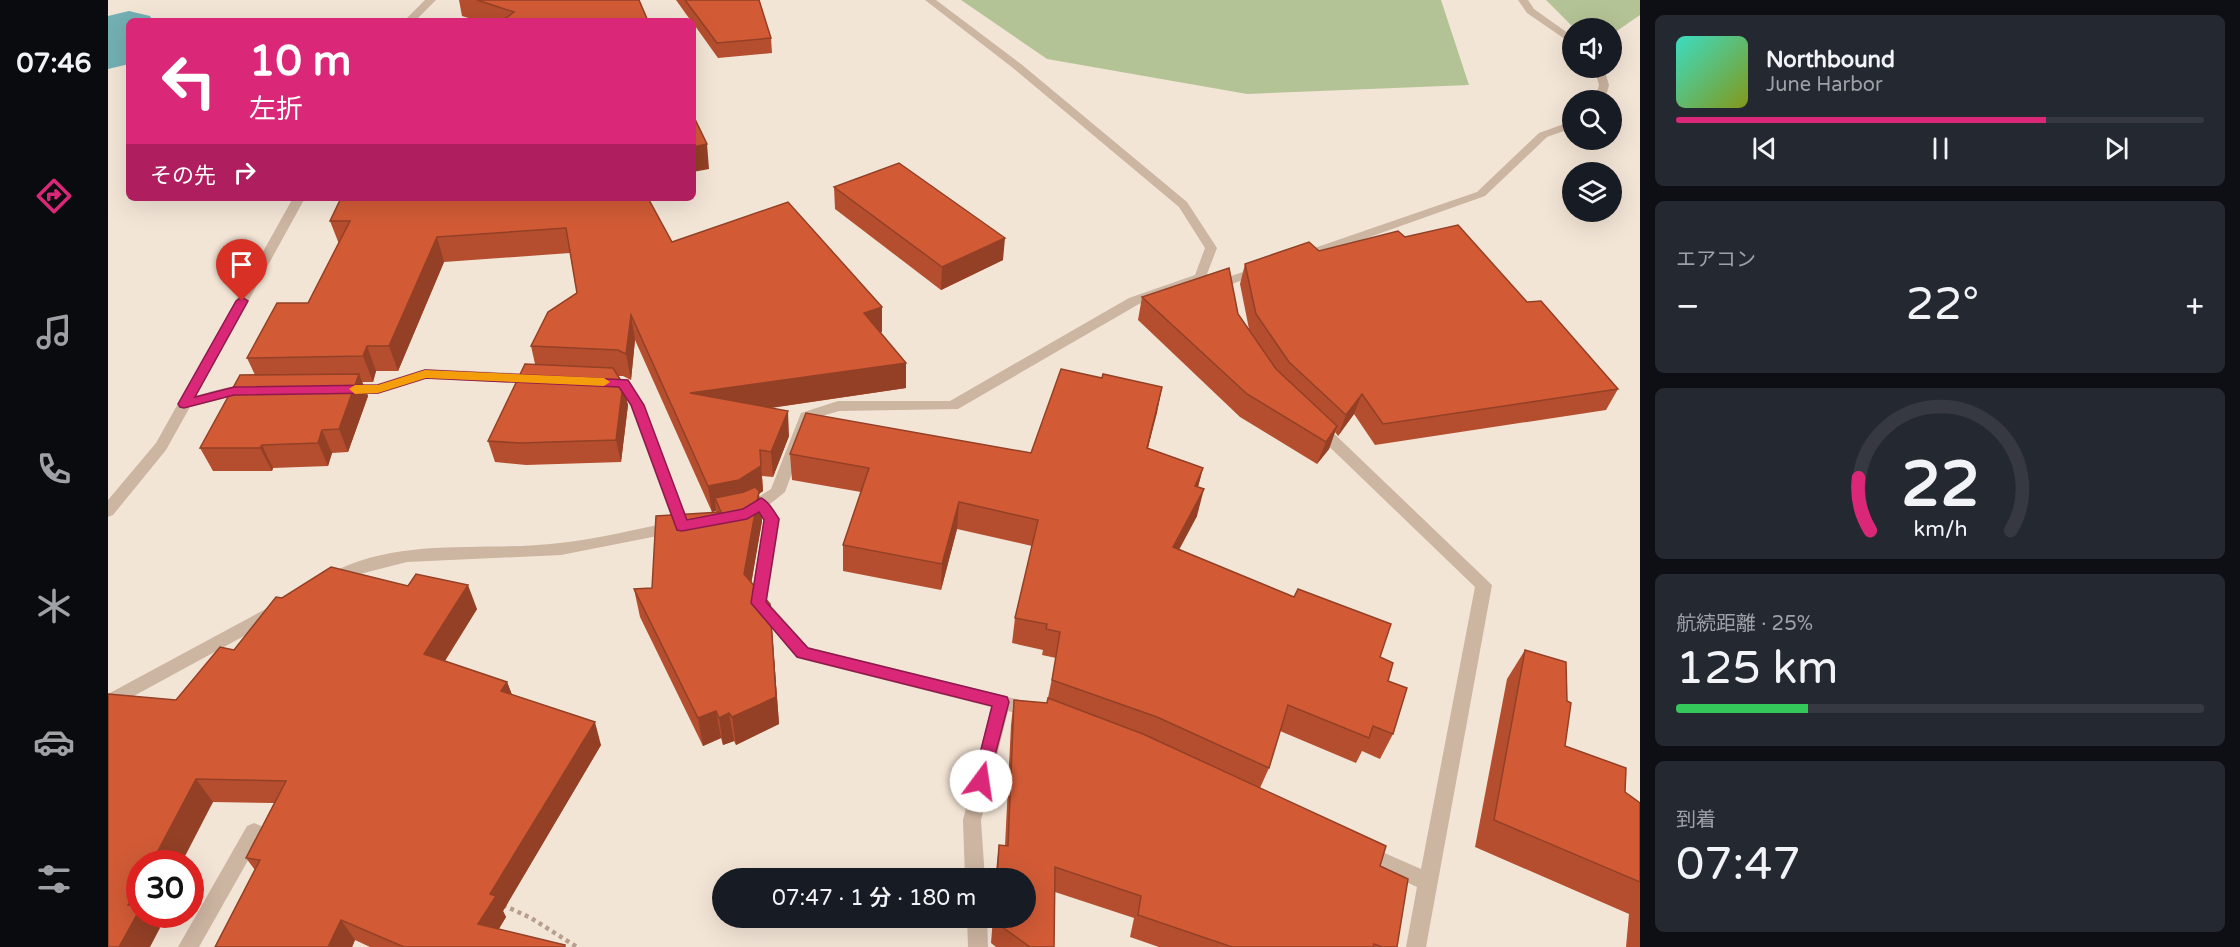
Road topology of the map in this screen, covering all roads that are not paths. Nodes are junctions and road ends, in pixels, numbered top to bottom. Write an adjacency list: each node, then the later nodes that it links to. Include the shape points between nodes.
1 (411, 0): 5 (street)
2 (431, 0): 5 (street)
3 (930, 0): 9 (street, via 1017,66 1183,205 1211,248)
4 (1523, 0): 6 (street, via 1530,11)
5 (412, 18)
6 (1562, 35)
7 (1562, 128): 9 (street, via 1543,135 1481,195 1279,264 1231,286)
8 (297, 201): 14 (street)
9 (1200, 277): 16 (street, via 1134,301 953,406 838,406 806,416 777,492)
10 (553, 380): 12 (street, via 425,374 378,389)
11 (588, 381): 19 (street, via 623,383 633,397 687,525 546,551 419,553 349,570)
12 (334, 390)
13 (267, 391): 14 (street, via 234,391)
14 (184, 404): 17 (street, via 161,446)
15 (1310, 420): 27 (street, via 1484,585)
16 (761, 504): 18 (street, via 747,513); 21 (street, via 772,519 758,603 803,653)
17 (108, 511)
18 (725, 518)
19 (317, 587)
20 (286, 605): 22 (street)
21 (1001, 702): 23 (street); 26 (street, via 972,820)
22 (108, 703)
23 (1049, 714)
24 (254, 832): 29 (street)
25 (1344, 844): 27 (street)
26 (974, 868)
27 (1429, 883): 31 (street)
28 (977, 928): 30 (street)
29 (188, 947)
30 (978, 947)
31 (1416, 947)

